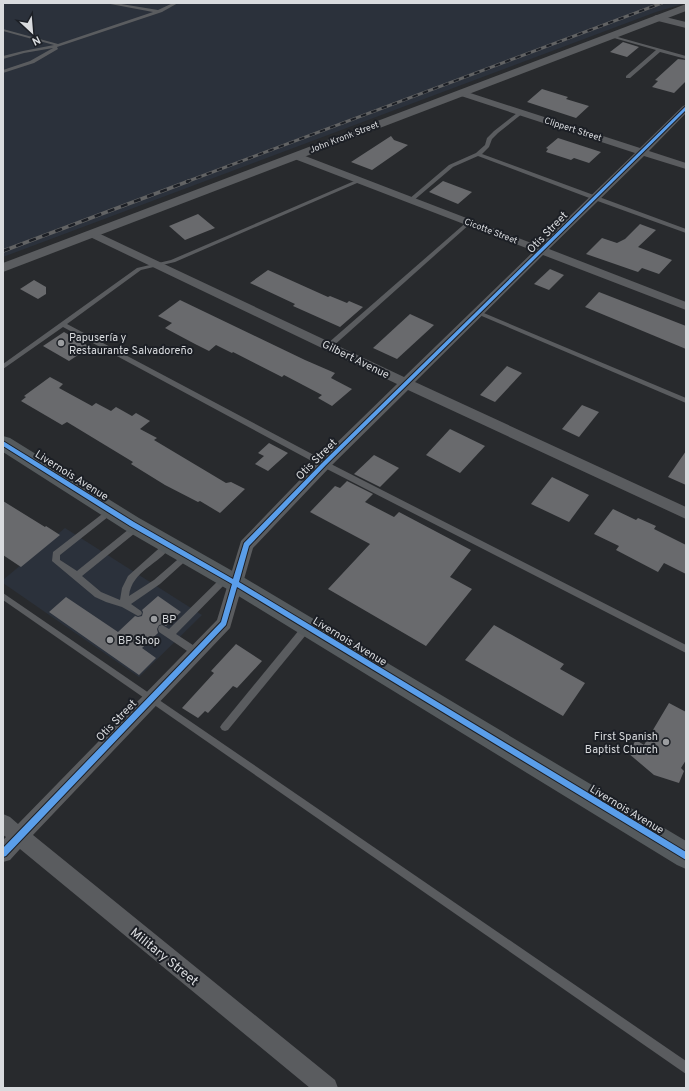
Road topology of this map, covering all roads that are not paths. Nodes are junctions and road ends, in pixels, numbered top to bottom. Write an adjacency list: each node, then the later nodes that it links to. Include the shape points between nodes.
1 (107, 3): 4 (lane)
2 (176, 3): 4 (lane)
3 (686, 7): 5 (street, John Kronk Street)
4 (158, 11): 11 (lane)
5 (657, 18): 6 (street); 10 (street, John Kronk Street)
6 (686, 25)
7 (3, 30): 8 (lane)
8 (16, 33): 9 (lane); 11 (lane)
9 (3, 36)
10 (609, 36): 12 (lane); 17 (street, John Kronk Street)
11 (60, 45): 13 (lane); 15 (lane, via 32,62)
12 (659, 50): 14 (lane); 16 (lane)
13 (3, 58)
14 (686, 58)
15 (3, 72)
16 (628, 77)
17 (461, 93): 19 (street, Clippert Street); 22 (street, John Kronk Street)
18 (686, 108): 20 (street, Otis Street)
19 (521, 112): 20 (street, Clippert Street); 21 (lane, via 496,132)
20 (642, 151): 23 (street, Clippert Street); 25 (street, Otis Street)
21 (478, 154): 25 (lane); 26 (lane, via 451,166)
22 (296, 156): 24 (street, Cicotte Street); 29 (street, John Kronk Street)
23 (686, 166)
24 (361, 180): 26 (street, Cicotte Street); 31 (lane, via 173,261)
25 (594, 198): 28 (lane); 30 (street, Otis Street)
26 (411, 200): 27 (street, Cicotte Street)
27 (469, 222): 30 (street, Cicotte Street); 36 (lane)
28 (686, 231)
29 (92, 234): 31 (street, Gilbert Avenue); 32 (street, John Kronk Street)
30 (542, 251): 33 (street, Cicotte Street); 34 (street, Otis Street)
31 (156, 265): 35 (lane, via 139,269); 36 (street, Gilbert Avenue)
32 (3, 268)
33 (686, 306)
34 (479, 313): 38 (street, Otis Street); 39 (lane)
35 (63, 324): 37 (lane); 41 (lane)
36 (329, 346): 38 (street, Gilbert Avenue)
37 (3, 367)
38 (407, 384): 41 (street, Otis Street); 43 (street, Gilbert Avenue)
39 (686, 401)
40 (3, 443): 42 (main road, Livernois Avenue)
41 (324, 464): 48 (street, Otis Street, via 246,546); 53 (lane)
42 (110, 511): 44 (main road, Livernois Avenue); 47 (lane, via 56,554 56,561)
43 (686, 513)
44 (137, 527): 45 (main road, Livernois Avenue); 47 (lane)
45 (168, 545): 46 (main road, Livernois Avenue); 50 (lane, via 131,578 126,588)
46 (187, 556): 48 (main road, Livernois Avenue); 50 (lane, via 158,582)
47 (77, 576): 50 (lane, via 103,598)
48 (230, 581): 52 (main road, Livernois Avenue); 54 (street, Otis Street, via 224,623); 54 (lane, via 166,632)
49 (3, 596): 55 (lane)
50 (124, 604): 51 (lane)
51 (138, 613)
52 (307, 627): 56 (lane); 60 (main road, Livernois Avenue)
53 (686, 649)
54 (196, 652): 55 (street, Otis Street)
55 (151, 699): 58 (street, Otis Street); 61 (lane)
56 (225, 727)
57 (3, 823): 58 (street, Military Street)
58 (19, 836): 59 (street, Otis Street); 62 (street, Military Street)
59 (3, 852)
60 (685, 854)
61 (686, 1068)
62 (327, 1088)

